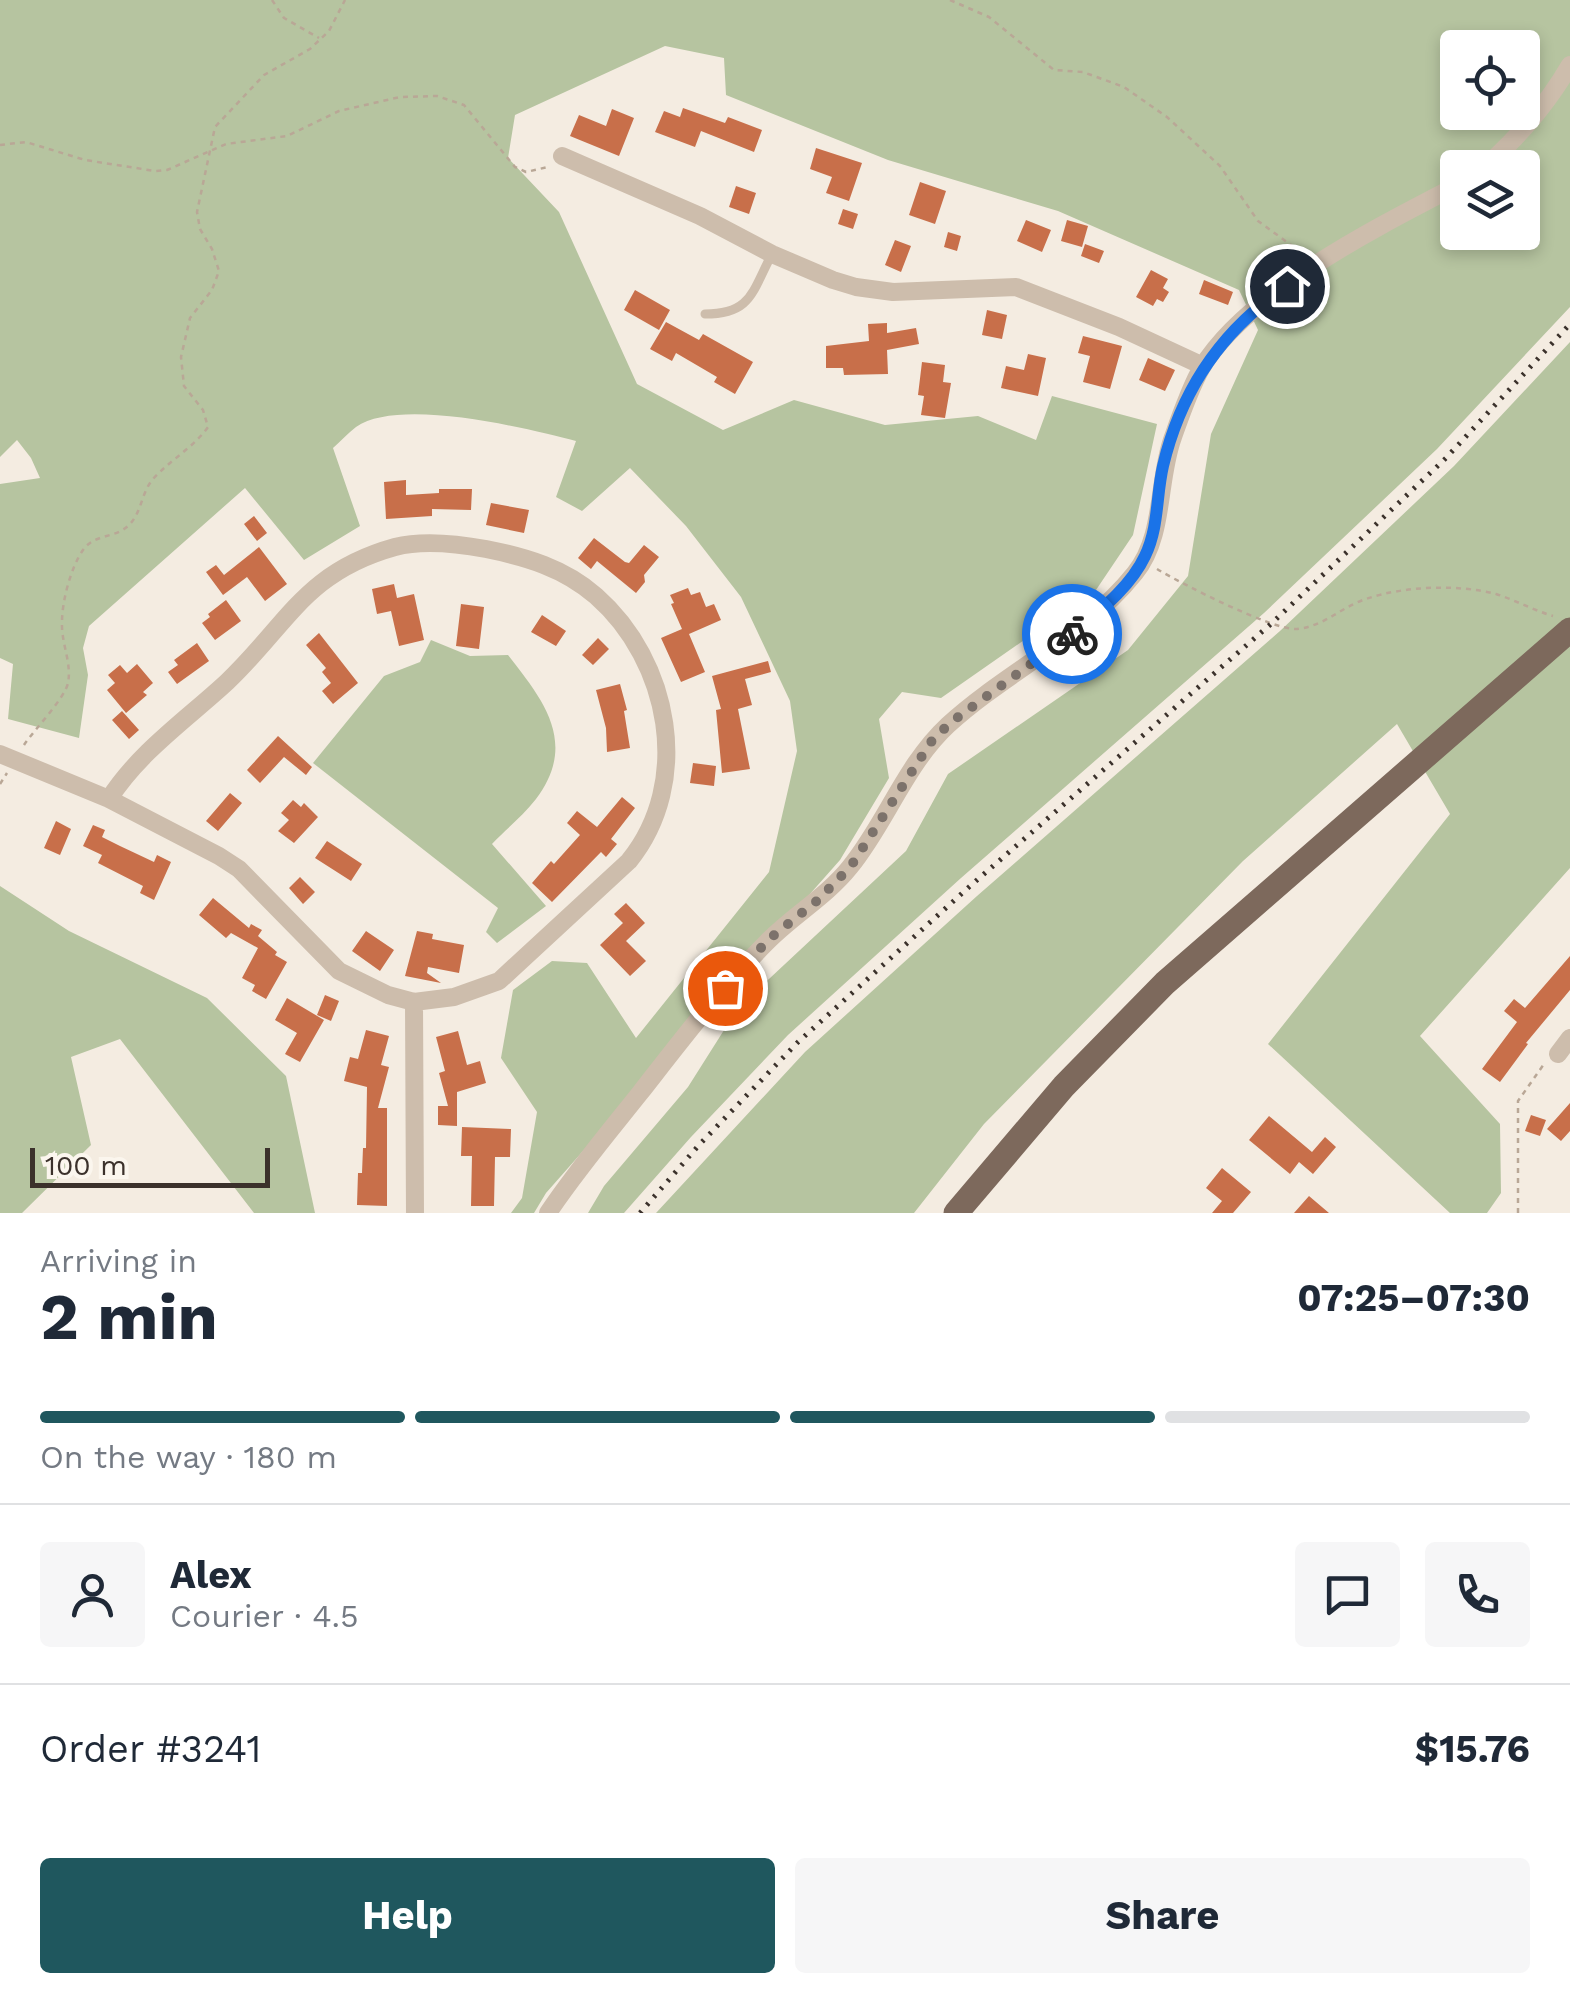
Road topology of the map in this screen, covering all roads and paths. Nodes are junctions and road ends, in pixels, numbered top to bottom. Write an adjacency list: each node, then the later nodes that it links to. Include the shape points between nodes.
1 (272, 0): 4 (path, via 284,18)
2 (345, 0): 4 (path)
3 (950, 0): 12 (path, via 989,16 1054,70 1124,87 1167,117 1220,166 1258,221 1291,245)
4 (320, 39): 8 (path, via 264,75 215,127)
5 (1570, 65): 7 (street, via 1530,124)
6 (0, 144): 8 (path, via 26,142 155,171)
7 (1503, 150)
8 (210, 152): 9 (path, via 287,136 339,111 437,96 464,105 526,172); 17 (path, via 198,212 219,271 190,318 181,357 184,386 208,427 153,479 126,528 94,539 82,551 61,624 67,688)
9 (562, 156): 11 (street)
10 (1440, 194): 12 (street)
11 (772, 254): 13 (lane, via 744,305); 14 (street, via 856,287 893,292 1016,286)
12 (1308, 271): 14 (street, via 1244,319)
13 (705, 314)
14 (1203, 366): 15 (street, via 1166,455 1157,518)
15 (1142, 562): 16 (path, via 1183,586 1293,630 1324,623 1372,596 1424,589 1496,594); 23 (street, via 1081,626 931,742 851,866 768,940 704,1011)
16 (1565, 624): 24 (main road, via 1165,983 1064,1086)
17 (7, 756): 18 (street)
18 (109, 798): 19 (street, via 239,869 339,971); 19 (street, via 126,773 230,678 292,607 352,564 398,546 468,546 522,556 572,578 618,618 657,684 666,761 655,821 629,861 511,972 478,990)
19 (414, 1002): 22 (street)
20 (1570, 1038): 21 (street)
21 (1558, 1054): 25 (path, via 1518,1101)
22 (416, 1213)
23 (548, 1213)
24 (956, 1213)
25 (1518, 1213)

